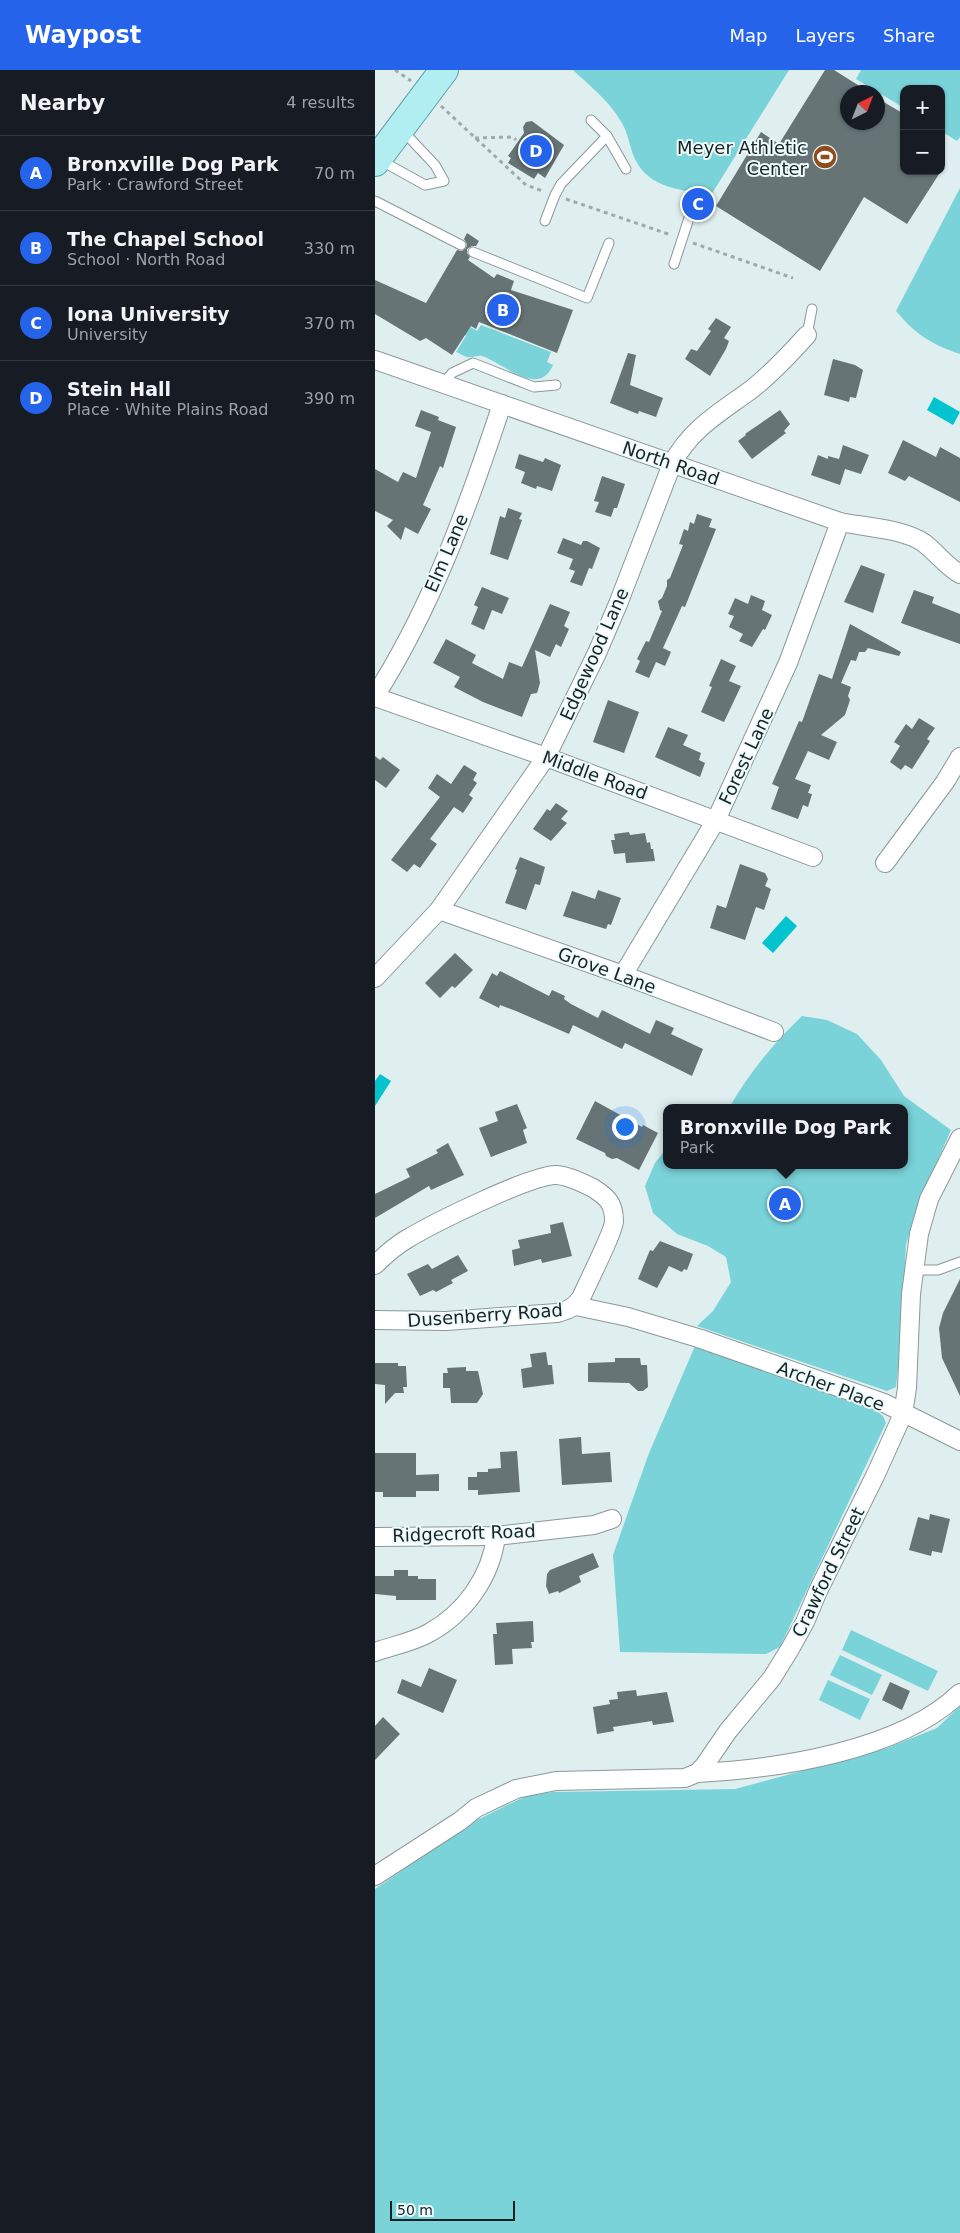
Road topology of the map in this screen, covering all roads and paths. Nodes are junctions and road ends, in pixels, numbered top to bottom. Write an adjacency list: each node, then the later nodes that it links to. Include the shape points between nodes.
1 (395, 70): 3 (path)
2 (444, 70): 6 (main road)
3 (414, 84)
4 (435, 101): 8 (path)
5 (591, 120): 7 (lane)
6 (400, 128): 10 (main road); 10 (lane, via 435,165 444,181 425,185)
7 (607, 136): 11 (lane); 12 (lane, via 561,184)
8 (475, 138): 9 (path, via 513,137); 12 (path, via 526,185)
9 (516, 140)
10 (376, 161)
11 (627, 169)
12 (555, 195): 15 (lane); 16 (path)
13 (375, 201): 18 (lane)
14 (690, 215): 16 (lane)
15 (545, 221)
16 (682, 239): 20 (lane); 21 (path)
17 (609, 244): 19 (lane, via 587,298)
18 (461, 245)
19 (473, 252)
20 (674, 264)
21 (793, 278)
22 (813, 309): 23 (lane)
23 (807, 335): 28 (street, Edgewood Lane, via 768,375 694,433)
24 (375, 360): 25 (street, North Road)
25 (443, 384): 26 (lane, via 452,373 473,363 534,387); 27 (street, North Road)
26 (556, 385)
27 (502, 404): 28 (street, North Road); 31 (street, Elm Lane, via 481,470 441,568)
28 (672, 464): 29 (street, North Road); 32 (street, Edgewood Lane, via 607,629)
29 (840, 522): 30 (street, North Road, via 912,537); 34 (street, Forest Lane, via 788,663)
30 (960, 574)
31 (375, 697): 32 (street, Middle Road)
32 (546, 757): 34 (street, Middle Road); 37 (street, Edgewood Lane)
33 (960, 757): 36 (street)
34 (717, 820): 35 (street, Middle Road); 38 (street, Forest Lane)
35 (813, 856)
36 (885, 863)
37 (439, 910): 38 (street, Grove Lane); 39 (street, Edgewood Lane)
38 (623, 975): 40 (street, Grove Lane)
39 (375, 978)
40 (774, 1032)
41 (958, 1149): 44 (street, Crawford Street, via 929,1199 919,1234)
42 (960, 1262): 44 (lane, via 938,1270)
43 (375, 1266): 45 (street, Dusenberry Road, via 409,1238 498,1194 556,1175 606,1196 614,1215 614,1224)
44 (914, 1270): 47 (street, Crawford Street)
45 (576, 1306): 46 (street, Dusenberry Road, via 557,1313 455,1320); 47 (street, Archer Place, via 628,1317 698,1338 884,1403)
46 (375, 1320)
47 (903, 1414): 48 (street, Archer Place); 54 (street, Crawford Street, via 790,1650 772,1678 727,1730)
48 (960, 1441)
49 (612, 1519): 51 (street, Ridgecroft Road, via 594,1525)
50 (375, 1536): 51 (street, Ridgecroft Road)
51 (496, 1536): 52 (street, via 487,1572 462,1609 428,1634)
52 (375, 1652)
53 (960, 1693): 54 (street, via 918,1724 873,1742 814,1758 749,1770)
54 (697, 1773): 55 (street, via 685,1778 556,1781 517,1789 482,1805)
55 (375, 1876)

